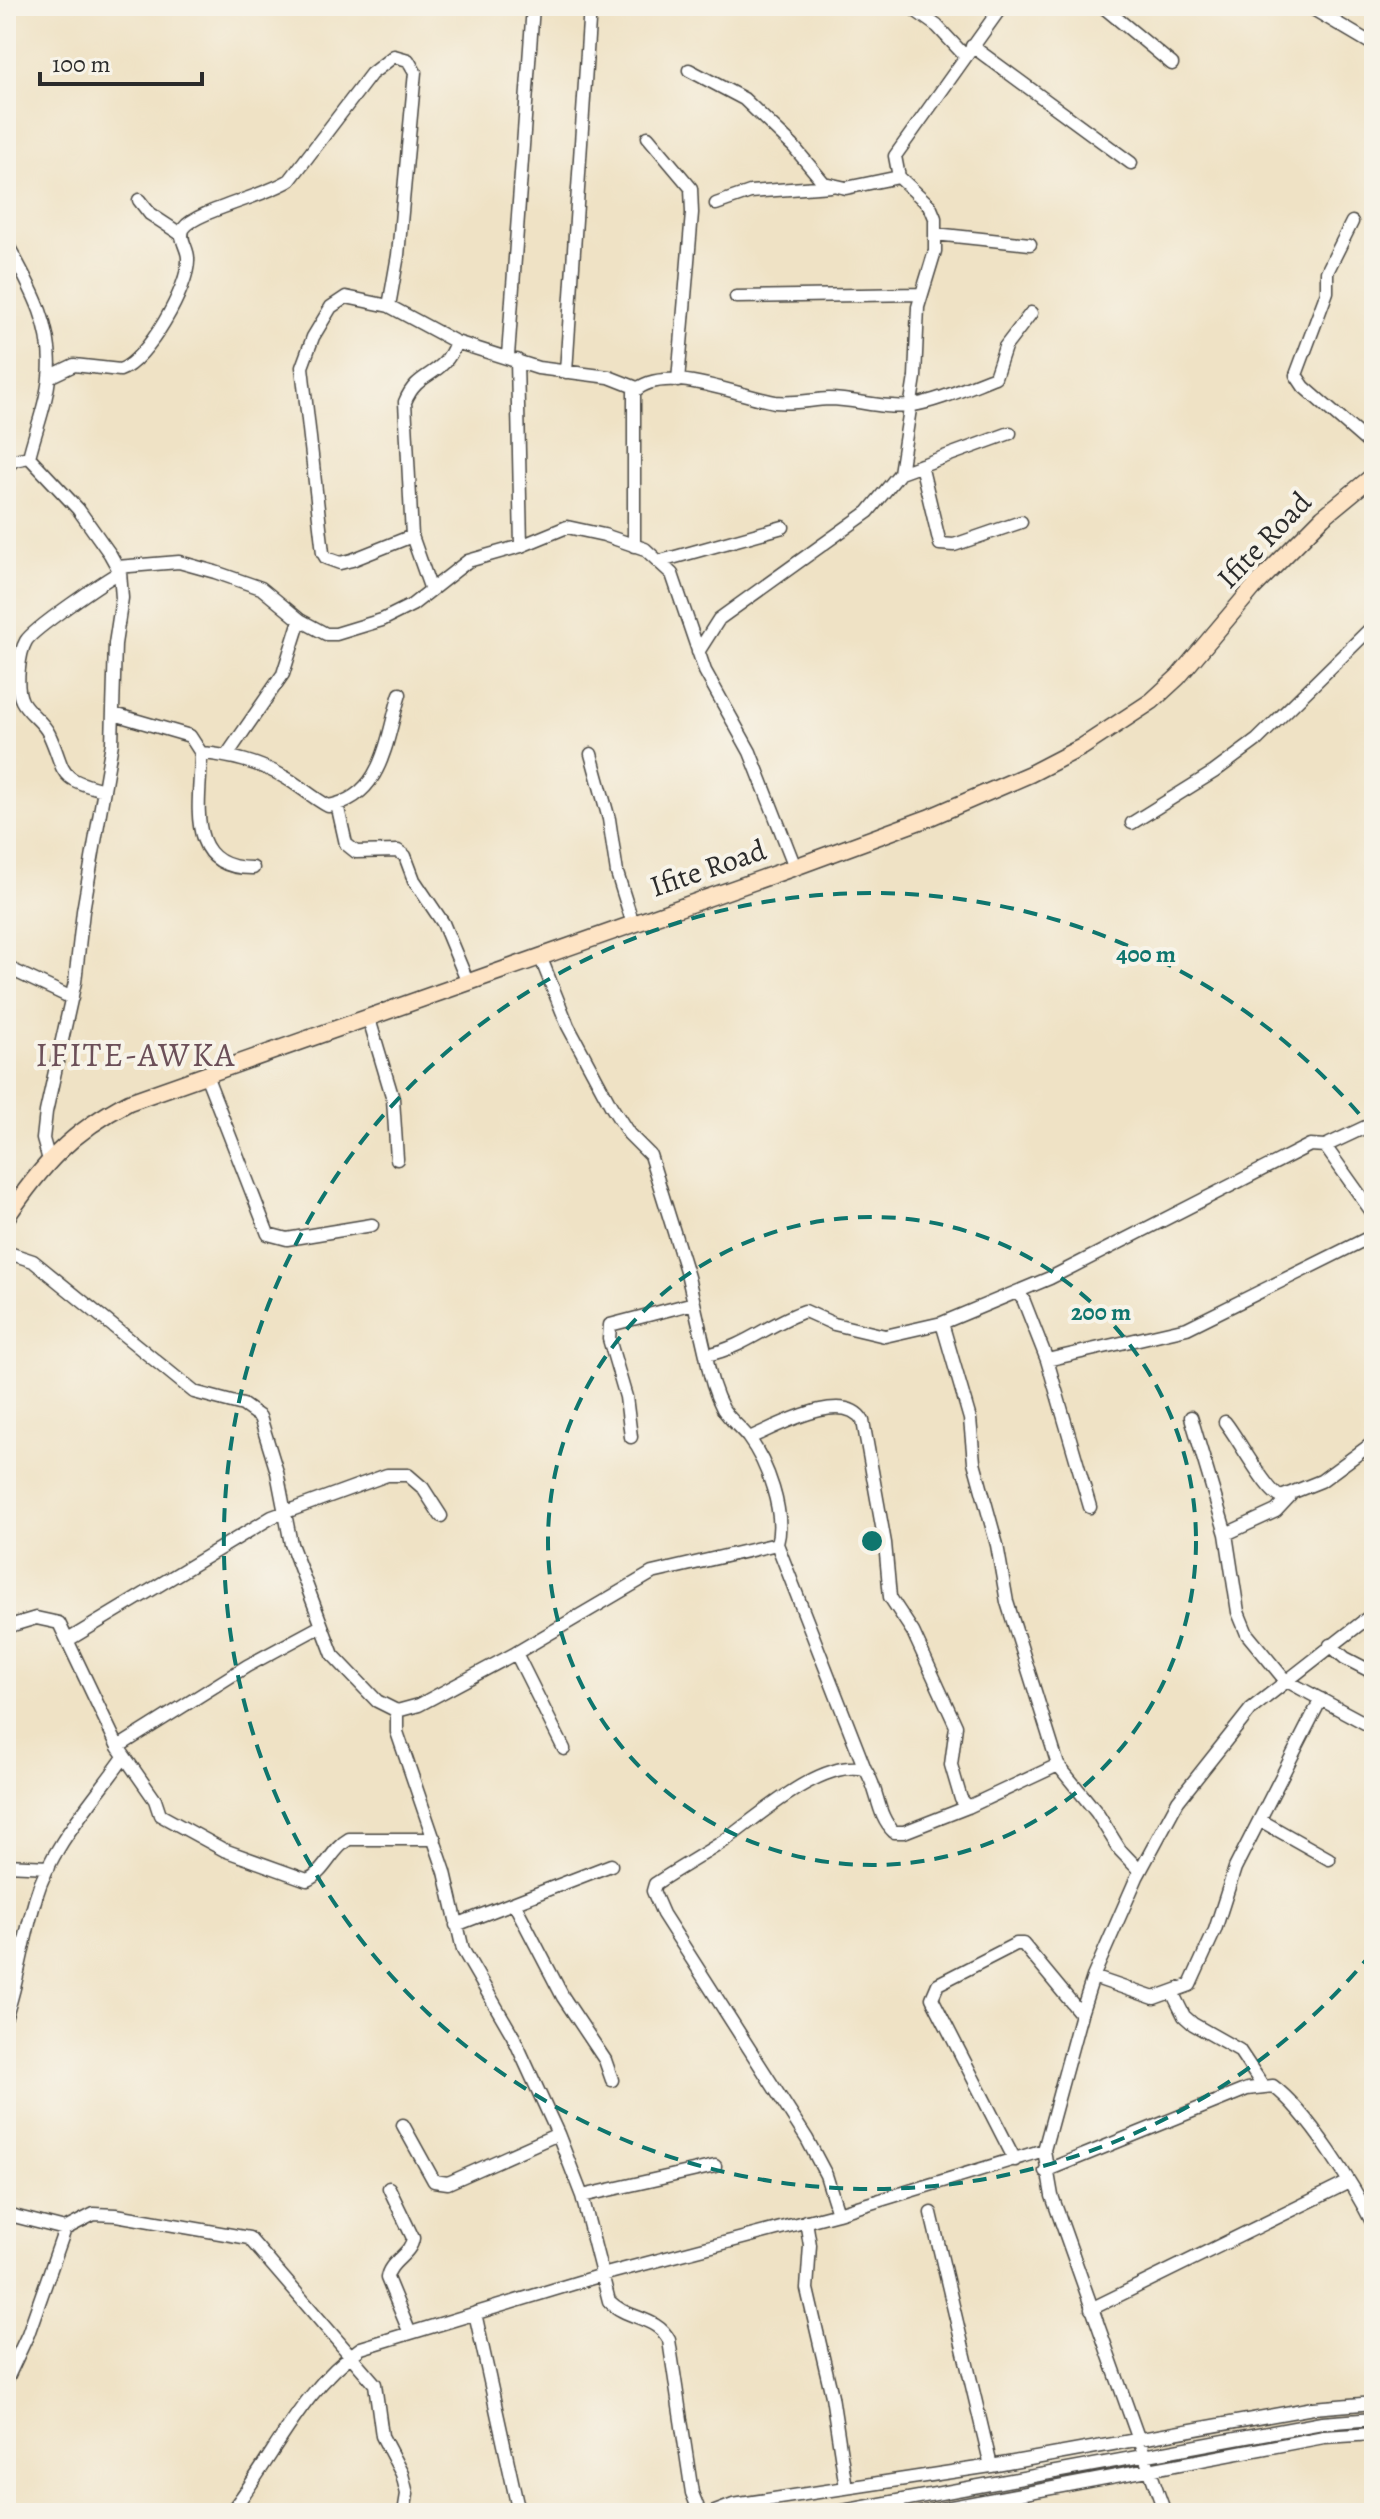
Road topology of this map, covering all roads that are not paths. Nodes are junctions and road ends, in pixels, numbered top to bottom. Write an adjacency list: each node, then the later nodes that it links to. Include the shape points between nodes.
1 (533, 6): 27 (street)
2 (590, 6): 28 (street)
3 (909, 6): 8 (street)
4 (1002, 6): 8 (street)
5 (1102, 6): 9 (street)
6 (1308, 6): 7 (street)
7 (1374, 45)
8 (968, 51): 12 (street); 13 (street, via 895,156)
9 (1172, 64)
10 (689, 70): 14 (street, via 744,99)
11 (648, 137): 30 (street, via 691,188)
12 (1131, 163)
13 (899, 177): 14 (street); 18 (street, via 930,206)
14 (831, 186): 16 (street, via 750,192)
15 (139, 200): 19 (street)
16 (716, 204)
17 (1352, 222): 34 (street, via 1327,272 1327,292 1296,375)
18 (935, 234): 21 (street); 22 (street, via 935,251)
19 (182, 235): 24 (street, via 196,218 272,192 290,180 371,74 394,56 408,60 415,72); 29 (street, via 188,258 184,285 142,355 120,370 74,365)
20 (6, 242): 29 (street, via 40,309)
21 (1030, 244)
22 (920, 294): 23 (street); 32 (street)
23 (736, 297)
24 (389, 306): 26 (street); 42 (street, via 346,297 331,307 302,367 304,391 326,558 352,560)
25 (1031, 313): 32 (street, via 1005,347 995,377)
26 (456, 342): 27 (street); 42 (street, via 443,368 411,388 405,402)
27 (512, 358): 28 (street); 43 (street)
28 (566, 372): 31 (street, via 609,377)
29 (49, 377): 35 (street)
30 (678, 381): 31 (street, via 654,381); 32 (street, via 774,401 828,399)
31 (637, 388): 44 (street, via 631,439)
32 (908, 406): 38 (street)
33 (1010, 433): 36 (street)
34 (1374, 448)
35 (29, 457): 37 (street); 46 (street, via 78,509)
36 (921, 465): 38 (street); 40 (street, via 940,544 954,545)
37 (6, 468)
38 (900, 473): 50 (street, via 868,512 719,619)
39 (1374, 475): 59 (street, Ifite Road, via 1323,517 1253,588 1178,677 1119,725 975,799)
40 (1021, 522)
41 (783, 527): 45 (street)
42 (412, 536): 47 (street)
43 (521, 546): 44 (street, via 567,527); 47 (street, via 468,561)
44 (634, 546): 45 (street)
45 (661, 561): 50 (street, via 684,602)
46 (118, 570): 48 (street, via 179,562 261,588); 52 (street, via 122,598); 56 (street, via 25,642 18,687 21,700 48,733 65,774)
47 (431, 590): 48 (street, via 382,620 336,634)
48 (300, 620): 55 (street, via 283,674)
49 (1374, 625): 58 (street, via 1257,740)
50 (698, 652): 59 (street, via 750,752)
51 (400, 694): 57 (street, via 383,760 354,798)
52 (114, 714): 53 (street, via 190,736); 56 (street)
53 (201, 753): 55 (street); 60 (street, via 199,832 223,863)
54 (591, 754): 61 (street)
55 (227, 755): 57 (street, via 281,775 328,806)
56 (104, 790): 65 (street)
57 (337, 804): 64 (street, via 346,844 368,854 398,851 405,856 414,880 443,923)
58 (1132, 823)
59 (795, 867): 61 (street, Ifite Road)
60 (253, 868)
61 (633, 924): 62 (street, Ifite Road)
62 (540, 956): 64 (street, Ifite Road); 78 (street, via 568,1026 611,1106 650,1155)
63 (6, 967): 65 (street)
64 (468, 983): 66 (street, Ifite Road)
65 (72, 998): 71 (street, via 46,1112 43,1139)
66 (369, 1019): 67 (street, Ifite Road); 70 (street, via 393,1099)
67 (206, 1075): 71 (street, Ifite Road, via 98,1118); 74 (street, via 268,1234 287,1239)
68 (1374, 1123): 69 (street)
69 (1325, 1146): 73 (street); 77 (street, via 1310,1145)
70 (397, 1159)
71 (49, 1160): 72 (street, Ifite Road)
72 (9, 1208)
73 (1374, 1215)
74 (372, 1225)
75 (1374, 1235): 81 (street, via 1187,1328)
76 (6, 1252): 89 (street, via 33,1261 194,1392 254,1410 266,1433)
77 (1016, 1292): 79 (street); 81 (street)
78 (694, 1303): 80 (street); 84 (street, via 610,1325)
79 (942, 1323): 80 (street, via 885,1336 805,1311 760,1336); 106 (street, via 970,1419 974,1462 1007,1602)
80 (706, 1355): 85 (street, via 722,1408)
81 (1047, 1360): 88 (street)
82 (1191, 1417): 91 (street)
83 (1225, 1422): 87 (street, via 1275,1496)
84 (631, 1437)
85 (749, 1438): 92 (street, via 776,1503); 108 (street, via 818,1411 850,1408 863,1421 890,1597 913,1632 956,1726 951,1765)
86 (1374, 1442): 87 (street, via 1321,1481)
87 (1290, 1496): 91 (street, via 1276,1511)
88 (1090, 1507)
89 (285, 1511): 90 (street, via 396,1473 408,1475 423,1488); 94 (street, via 291,1544); 96 (street)
90 (441, 1516)
91 (1226, 1534): 100 (street, via 1238,1612 1247,1634)
92 (777, 1544): 98 (street, via 652,1573); 107 (street)
93 (1374, 1613): 97 (street)
94 (321, 1626): 102 (street, via 333,1655 348,1673 377,1701); 105 (street, via 247,1666)
95 (6, 1627): 96 (street, via 27,1619 52,1620 63,1627)
96 (68, 1640): 105 (street)
97 (1330, 1645): 99 (street); 100 (street)
98 (516, 1653): 102 (street, via 419,1705); 104 (street)
99 (1374, 1673)
100 (1285, 1680): 101 (street); 115 (street, via 1220,1744 1178,1801)
101 (1321, 1699): 103 (street); 109 (street)
102 (397, 1711): 110 (street, via 397,1732)
103 (1374, 1728)
104 (564, 1749)
105 (121, 1752): 110 (street, via 166,1820 243,1859 307,1880 349,1839); 114 (street)
106 (1058, 1765): 108 (street); 115 (street)
107 (865, 1769): 108 (street, via 886,1825 894,1832); 136 (street, via 840,1769 815,1779 655,1884 653,1891 807,2139)
108 (968, 1807)
109 (1260, 1820): 111 (street); 121 (street, via 1235,1868 1201,1964 1190,1985)
110 (435, 1839): 117 (street)
111 (1329, 1859)
112 (6, 1865): 114 (street)
113 (611, 1865): 116 (street)
114 (49, 1867): 119 (street, via 36,1895)
115 (1140, 1871): 120 (street)
116 (514, 1903): 117 (street); 124 (street)
117 (456, 1925): 127 (street, via 463,1950 513,2036)
118 (6, 1972): 119 (street)
119 (20, 1975): 123 (street)
120 (1093, 1977): 121 (street, via 1154,1998); 122 (street)
121 (1173, 1994): 125 (street, via 1193,2024 1239,2050)
122 (1081, 2014): 128 (street); 129 (street, via 1023,1944 933,1990 932,1998)
123 (6, 2016)
124 (612, 2080)
125 (1263, 2086): 131 (street); 132 (street, via 1284,2095)
126 (403, 2125): 127 (street, via 434,2181 448,2183)
127 (558, 2134): 134 (street)
128 (1044, 2150): 129 (street); 131 (street)
129 (1015, 2160): 136 (street)
130 (715, 2166): 134 (street)
131 (1045, 2171): 143 (street)
132 (1349, 2182): 135 (street); 143 (street)
133 (389, 2188): 145 (street, via 413,2238 387,2278)
134 (582, 2196): 142 (street)
135 (1369, 2201): 140 (street)
136 (838, 2213): 139 (street)
137 (931, 2213): 153 (street)
138 (6, 2214): 141 (street)
139 (806, 2221): 142 (street); 155 (street, via 807,2289 829,2380)
140 (1374, 2226)
141 (65, 2229): 146 (street, via 94,2214 116,2215 249,2238); 147 (street)
142 (602, 2275): 144 (street); 161 (street, via 614,2305 656,2324 669,2340 692,2493)
143 (1091, 2309): 151 (street)
144 (475, 2313): 145 (street); 160 (street)
145 (409, 2331): 146 (street)
146 (350, 2356): 158 (street, via 311,2393); 159 (street, via 375,2384 382,2436 407,2494)
147 (6, 2381)
148 (1374, 2403): 151 (street, via 1313,2408)
149 (1374, 2419): 152 (street, via 1322,2423)
150 (1374, 2434): 154 (street, via 1324,2437)
151 (1138, 2440): 152 (street); 153 (street)
152 (1145, 2457): 154 (street); 163 (street)
153 (991, 2466): 155 (street)
154 (1150, 2471): 156 (street); 166 (street)
155 (846, 2488): 157 (street)
156 (1010, 2498): 164 (street); 165 (street)
157 (756, 2508): 162 (street)
158 (230, 2513)
159 (404, 2513)
160 (519, 2513)
161 (700, 2513)
162 (712, 2513)
163 (832, 2513)
164 (919, 2513)
165 (1014, 2513)
166 (1165, 2513)

